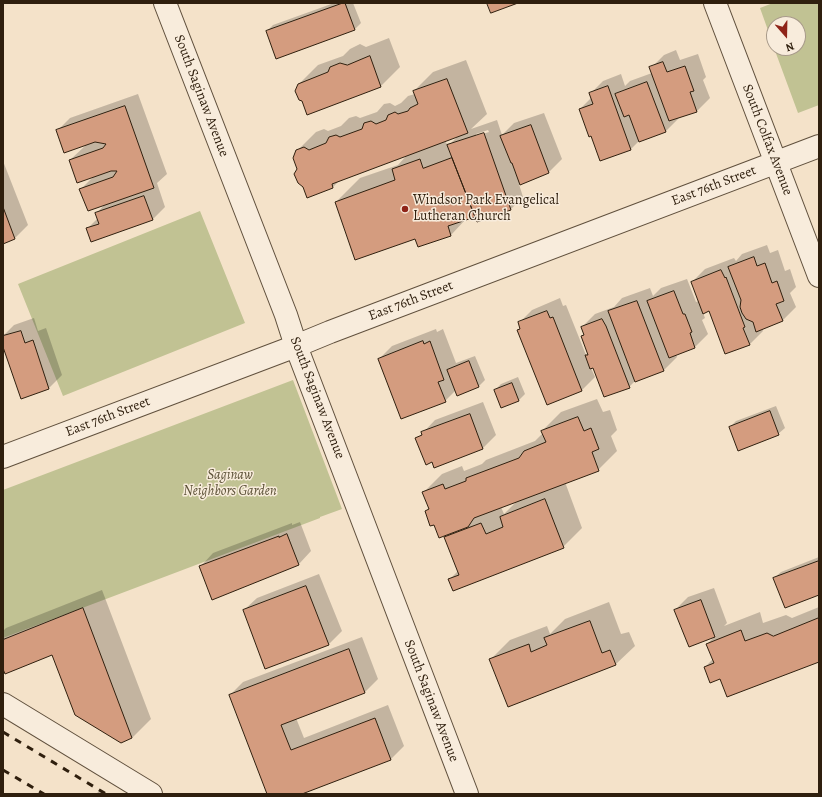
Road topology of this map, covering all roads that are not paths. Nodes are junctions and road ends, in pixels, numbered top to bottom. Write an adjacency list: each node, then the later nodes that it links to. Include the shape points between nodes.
1 (165, 3): 6 (street, South Saginaw Avenue)
2 (715, 3): 4 (street, South Colfax Avenue)
3 (819, 146): 4 (street, East 76th Street)
4 (776, 162): 5 (street, South Colfax Avenue); 6 (street, East 76th Street)
5 (819, 276)
6 (296, 346): 7 (street, East 76th Street); 10 (street, South Saginaw Avenue)
7 (3, 457)
8 (3, 704): 9 (street)
9 (150, 794)
10 (467, 794)

